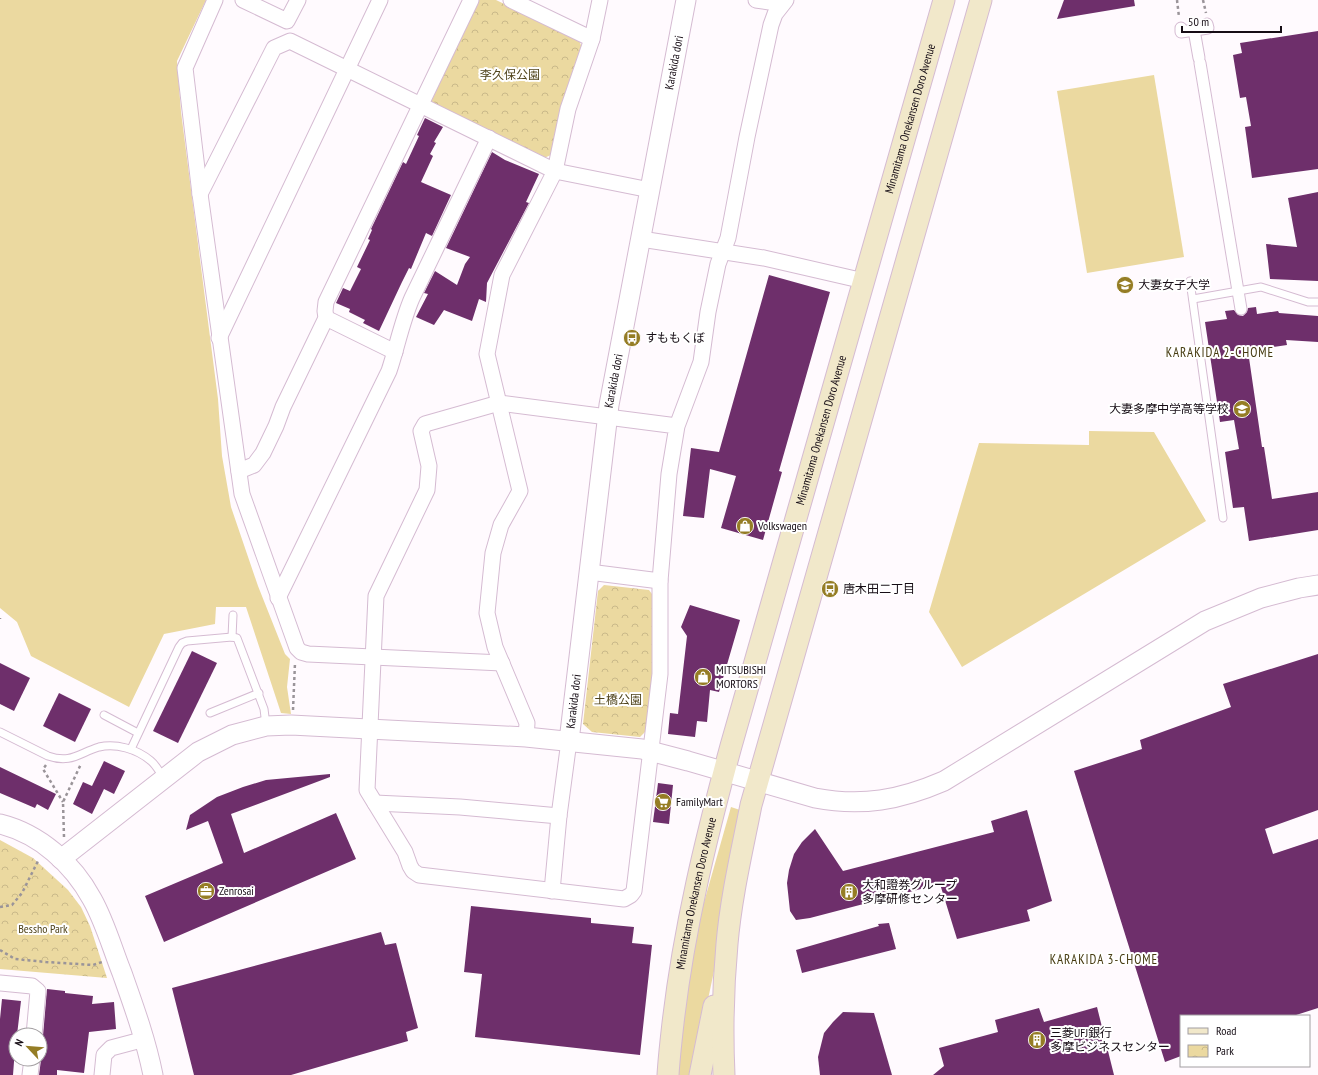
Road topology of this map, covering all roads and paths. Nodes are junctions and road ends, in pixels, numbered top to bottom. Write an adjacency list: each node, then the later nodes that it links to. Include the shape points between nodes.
1 (215, 0): 23 (street, via 184,68)
2 (243, 0): 3 (street, via 287,21)
3 (298, 0)
4 (380, 0): 18 (street)
5 (471, 0): 19 (street)
6 (511, 0): 17 (street)
7 (600, 0): 17 (street)
8 (686, 0): 22 (street, Karakida dori)
9 (756, 0): 13 (street)
10 (944, 0): 26 (main road, Minamitama Onekansen Doro Avenue)
11 (981, 0): 65 (main road)
12 (1176, 0): 15 (path)
13 (784, 2): 25 (street, via 771,25)
14 (1207, 24): 16 (street, via 1208,28)
15 (1181, 28): 16 (street, via 1182,32)
16 (1194, 30): 28 (street)
17 (592, 39): 21 (street, via 568,109)
18 (347, 68): 19 (street); 23 (street, via 290,42 274,48); 33 (street)
19 (421, 105): 20 (street); 32 (street, via 326,302)
20 (489, 138): 21 (street); 34 (street, via 412,298)
21 (555, 170): 22 (street); 35 (street, via 502,275 487,354)
22 (650, 190): 24 (street, Karakida dori)
23 (200, 194): 33 (street)
24 (641, 239): 25 (street); 36 (street, Karakida dori)
25 (723, 252): 26 (street, via 777,261); 37 (street, via 708,312 701,362)
26 (864, 281): 63 (main road, Minamitama Onekansen Doro Avenue)
27 (1190, 281): 29 (lane)
28 (1238, 291): 29 (lane); 30 (lane, via 1261,287 1308,302); 31 (street)
29 (1192, 299): 39 (lane)
30 (1318, 302)
31 (1241, 309)
32 (326, 318): 34 (street); 38 (street, via 263,452 254,465)
33 (219, 338): 38 (street)
34 (396, 352): 43 (street)
35 (499, 403): 36 (street); 47 (street, via 425,424 421,431 429,466 426,490 376,596); 48 (street, via 520,491 501,525 493,553 487,612 495,647)
36 (607, 418): 37 (street); 40 (street, Karakida dori)
37 (677, 426): 41 (street, via 669,474)
38 (239, 471): 43 (street, via 242,494)
39 (1223, 518)
40 (589, 572): 41 (street); 58 (street, Karakida dori)
41 (660, 581): 60 (street, via 660,674)
42 (1318, 585): 65 (street, via 1261,598 1205,621 944,781 920,791 874,801 831,801)
43 (278, 598): 46 (street, via 297,648)
44 (233, 615): 45 (lane)
45 (232, 637): 49 (lane, via 237,638); 56 (lane, via 182,643)
46 (301, 652): 47 (street); 52 (path, via 295,661)
47 (373, 658): 48 (street); 54 (street)
48 (502, 663): 57 (street, via 527,723)
49 (259, 693): 50 (lane); 53 (lane)
50 (210, 713)
51 (104, 715): 56 (lane)
52 (292, 717)
53 (266, 726): 54 (street); 64 (street, via 223,738 198,752)
54 (370, 729): 57 (street); 67 (street, via 367,790)
55 (0, 732): 59 (lane, via 57,759 77,757 104,746)
56 (138, 733): 59 (lane)
57 (526, 737): 58 (street)
58 (569, 741): 60 (street); 68 (street)
59 (131, 749): 64 (lane, via 150,760)
60 (650, 751): 63 (street); 73 (street, via 632,895 624,899)
61 (46, 763): 66 (path, via 43,769)
62 (81, 764): 66 (path)
63 (724, 772): 65 (street); 83 (main road, Minamitama Onekansen Doro Avenue, via 689,914 679,972)
64 (164, 778): 72 (street)
65 (757, 781): 75 (main road, via 742,851)
66 (63, 802): 70 (path)
67 (375, 803): 68 (street, via 460,807); 73 (street, via 405,852 413,871 419,875)
68 (559, 816): 73 (street)
69 (0, 824): 72 (street, via 32,837)
70 (64, 830)
71 (41, 856): 74 (path, via 22,893 12,905)
72 (61, 859): 80 (street, via 92,899)
73 (552, 891)
74 (0, 907)
75 (727, 943): 84 (main road); 85 (main road, via 723,1005)
76 (0, 950): 77 (path, via 15,959 93,965)
77 (104, 961)
78 (0, 983): 79 (street, via 32,986 38,991)
79 (35, 1027)
80 (145, 1039): 81 (street, via 111,1048 104,1055); 82 (street)
81 (102, 1075)
82 (153, 1075)
83 (668, 1075)
84 (700, 1075)
85 (724, 1075)

